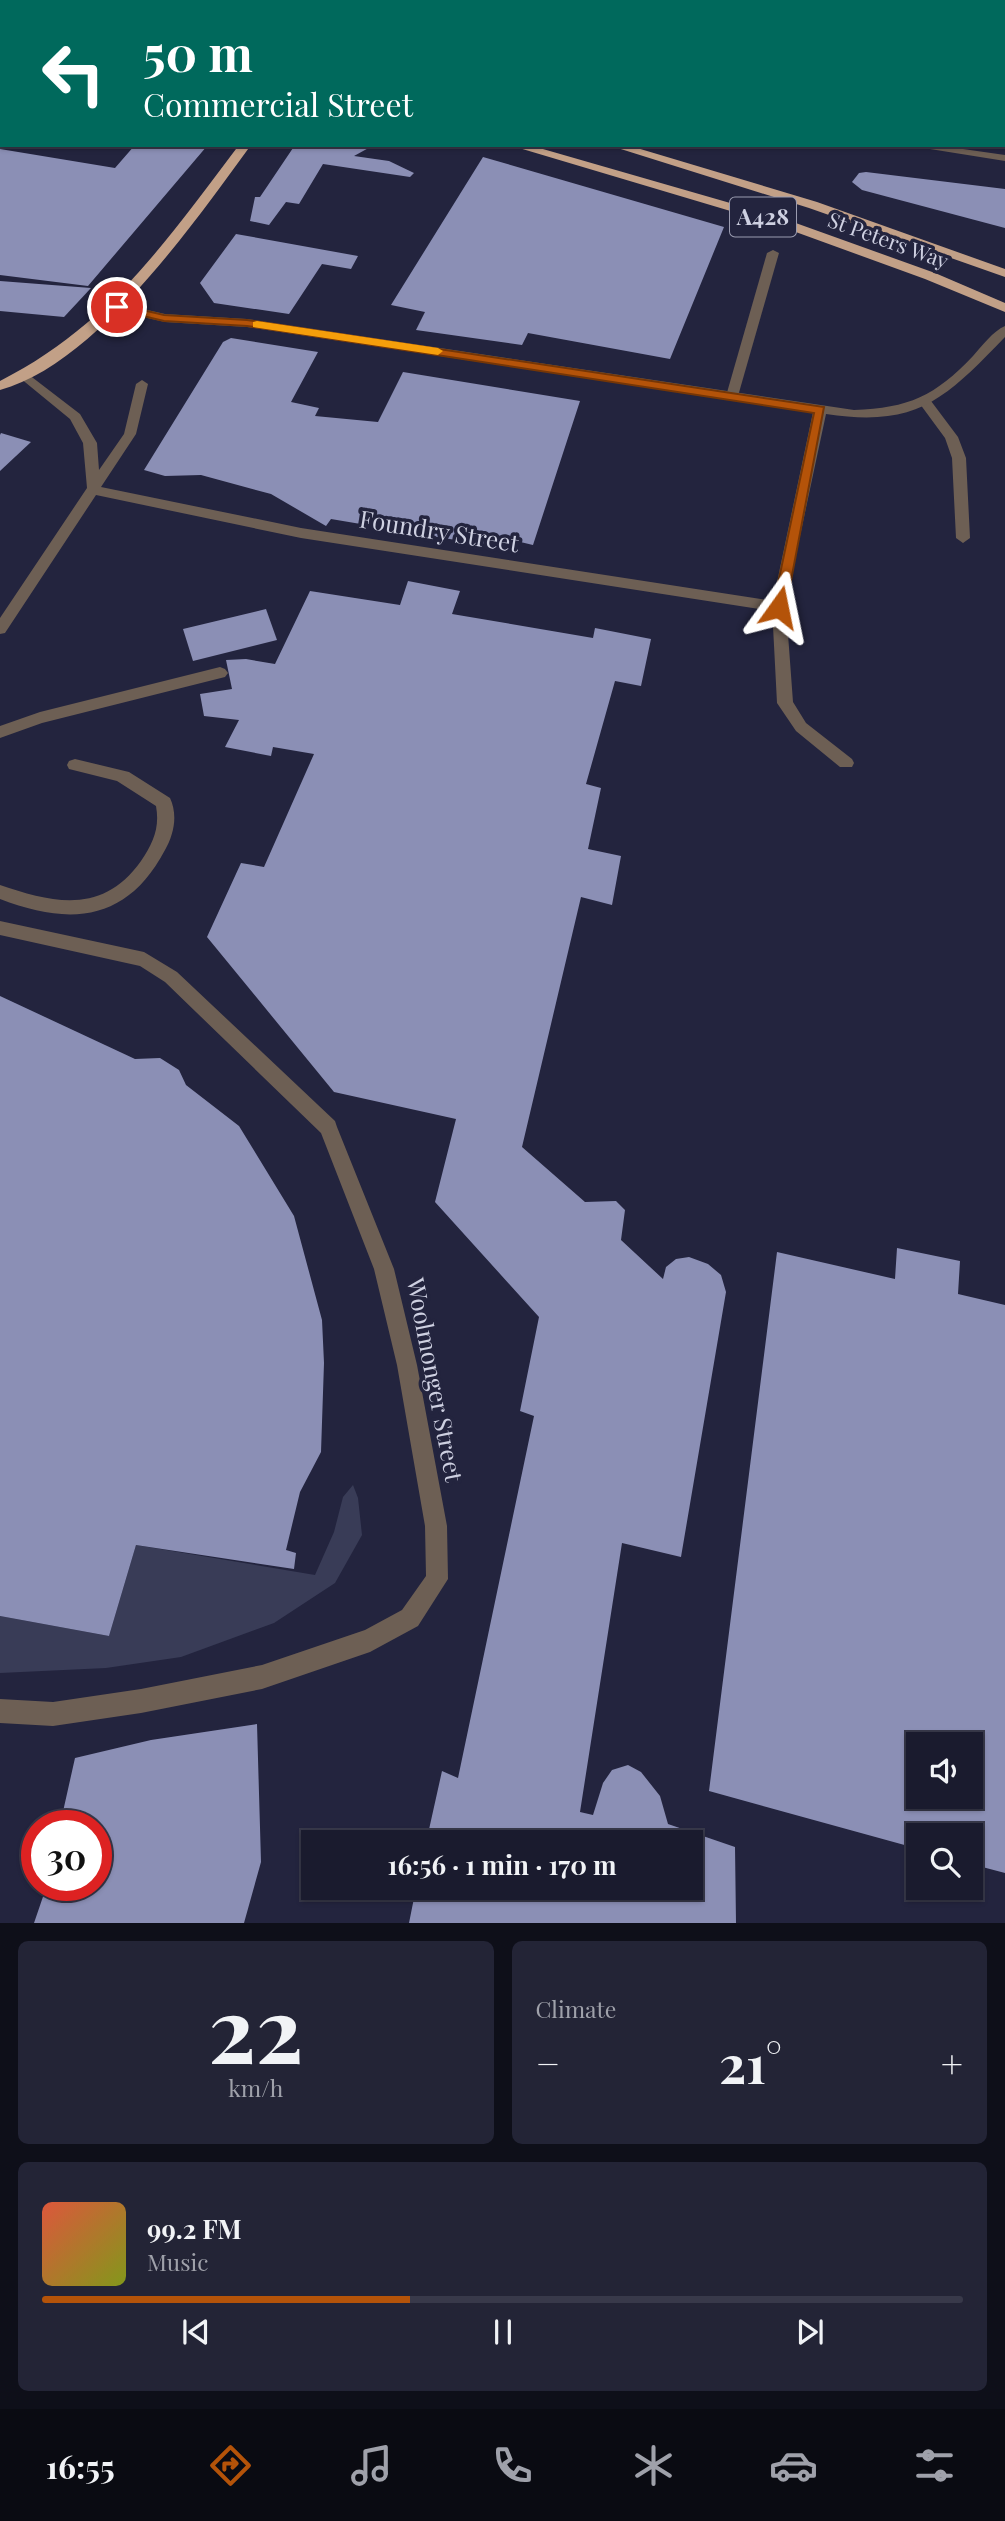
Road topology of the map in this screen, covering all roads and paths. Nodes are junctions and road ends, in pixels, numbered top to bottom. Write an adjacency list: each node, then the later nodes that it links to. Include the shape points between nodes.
1 (243, 147): 8 (highway)
2 (522, 147): 9 (highway, St Peters Way / A428, via 775,220)
3 (621, 147): 7 (highway, St Peters Way / A428, via 813,205)
4 (925, 147): 5 (street)
5 (1005, 158)
6 (773, 253): 14 (street)
7 (1005, 273)
8 (117, 307): 11 (highway, via 81,340); 14 (street, via 164,318 247,323)
9 (1005, 308)
10 (1005, 330): 15 (street)
11 (24, 375): 13 (highway); 17 (street, via 75,416 90,443)
12 (142, 384): 17 (street, via 130,434)
13 (0, 386)
14 (732, 396): 16 (street)
15 (926, 404): 16 (street, via 875,415); 18 (street, via 951,437 959,458)
16 (820, 410): 19 (street)
17 (94, 490): 19 (street, Foundry Street, via 301,533); 20 (street)
18 (963, 538)
19 (779, 607): 23 (street, via 785,702 801,727)
20 (0, 629)
21 (220, 673): 22 (street)
22 (0, 732)
23 (846, 763)
24 (75, 765): 25 (street, via 131,778 164,803 169,826 146,868 105,902 80,908 46,907)
25 (0, 892)
26 (0, 928): 27 (street, Woolmonger Street, via 144,959 171,977 328,1127 384,1269 407,1365 436,1526 437,1579 410,1618 370,1640 262,1677 53,1714)
27 (0, 1711)

